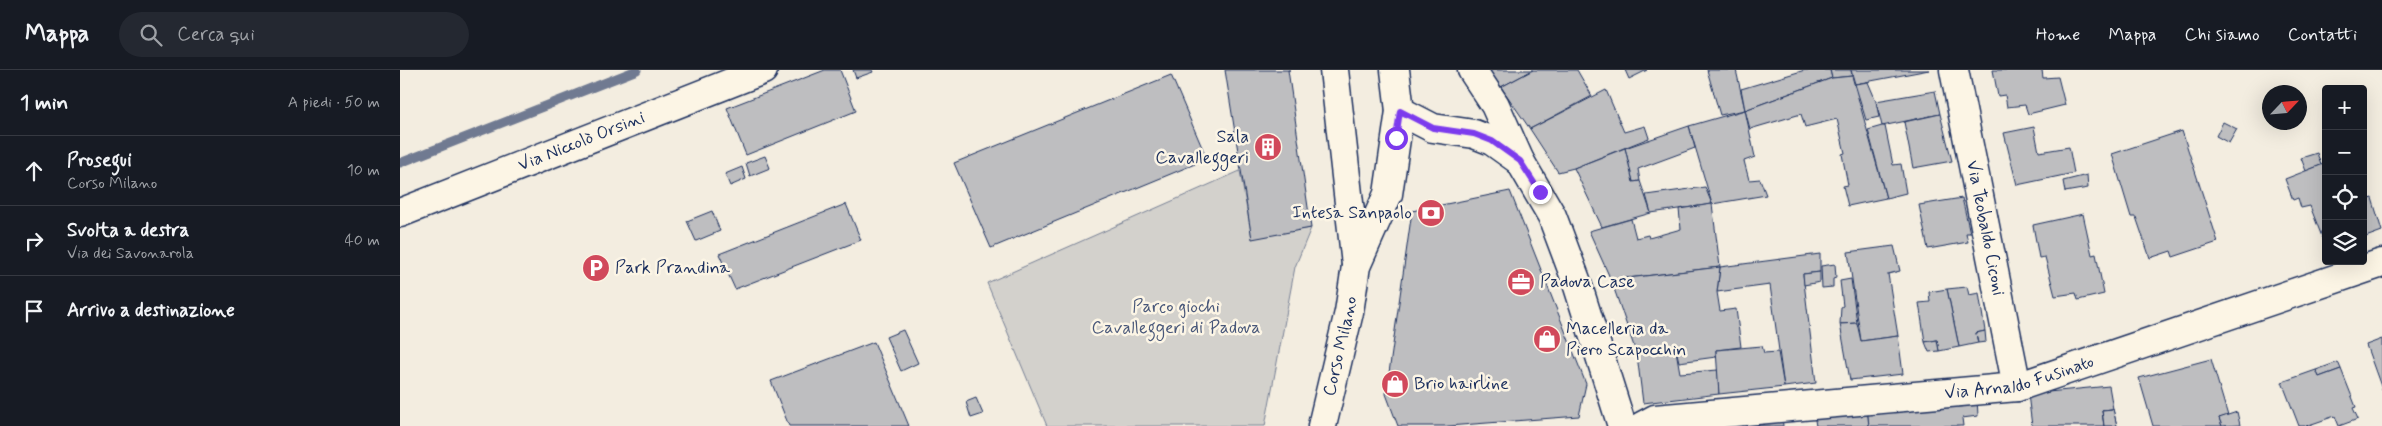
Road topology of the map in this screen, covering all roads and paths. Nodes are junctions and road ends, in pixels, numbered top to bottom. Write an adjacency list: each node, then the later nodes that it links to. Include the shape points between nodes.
1 (763, 70): 8 (street, Via Niccolò Orsini)
2 (1334, 70): 10 (street, Corso Milano)
3 (1395, 70): 6 (street, Corso Milano)
4 (1472, 70): 7 (street, via 1495,105)
5 (1954, 70): 11 (street, Via Teobaldo Ciconi)
6 (1400, 111): 7 (street, via 1433,128 1474,134 1492,141); 10 (street, Corso Milano, via 1388,194)
7 (1520, 161): 13 (street, via 1556,225)
8 (400, 212)
9 (2382, 263): 11 (street, Via Arnaldo Fusinato)
10 (1356, 266): 12 (street, Corso Milano, via 1349,312)
11 (2017, 387): 14 (street, Via Arnaldo Fusinato, via 1655,419)
12 (1322, 426)
13 (1622, 426)
14 (1642, 426)

